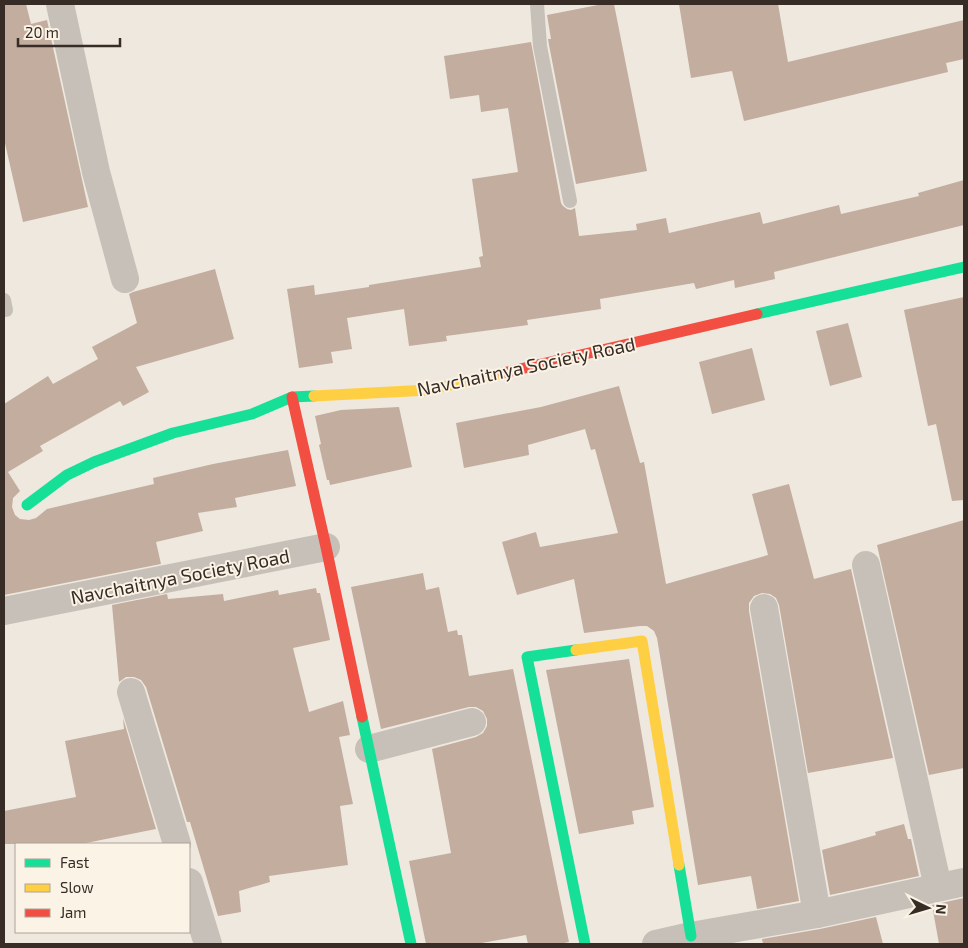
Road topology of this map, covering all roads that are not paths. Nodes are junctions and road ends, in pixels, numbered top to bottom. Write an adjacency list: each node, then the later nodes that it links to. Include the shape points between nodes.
1 (60, 4): 5 (street, via 96,172)
2 (537, 4): 3 (lane, via 540,46)
3 (570, 201)
4 (964, 267): 8 (street, Navchaitnya Society Road, via 429,390)
5 (124, 279)
6 (4, 300): 7 (lane)
7 (4, 310)
8 (292, 397): 9 (street, via 252,414 173,433 94,462 67,475); 10 (street)
9 (28, 505)
10 (326, 548): 13 (street, Navchaitnya Society Road); 16 (street)
11 (866, 565): 19 (street)
12 (764, 608): 20 (street)
13 (4, 611)
14 (131, 692): 17 (street)
15 (472, 722): 16 (street)
16 (369, 748): 23 (street)
17 (177, 843)
18 (190, 885): 22 (street)
19 (951, 885): 20 (street)
20 (817, 914): 21 (street)
21 (691, 936): 24 (street, via 642,641 527,658); 25 (street)
22 (208, 944)
23 (411, 944)
24 (585, 944)
25 (656, 944)

